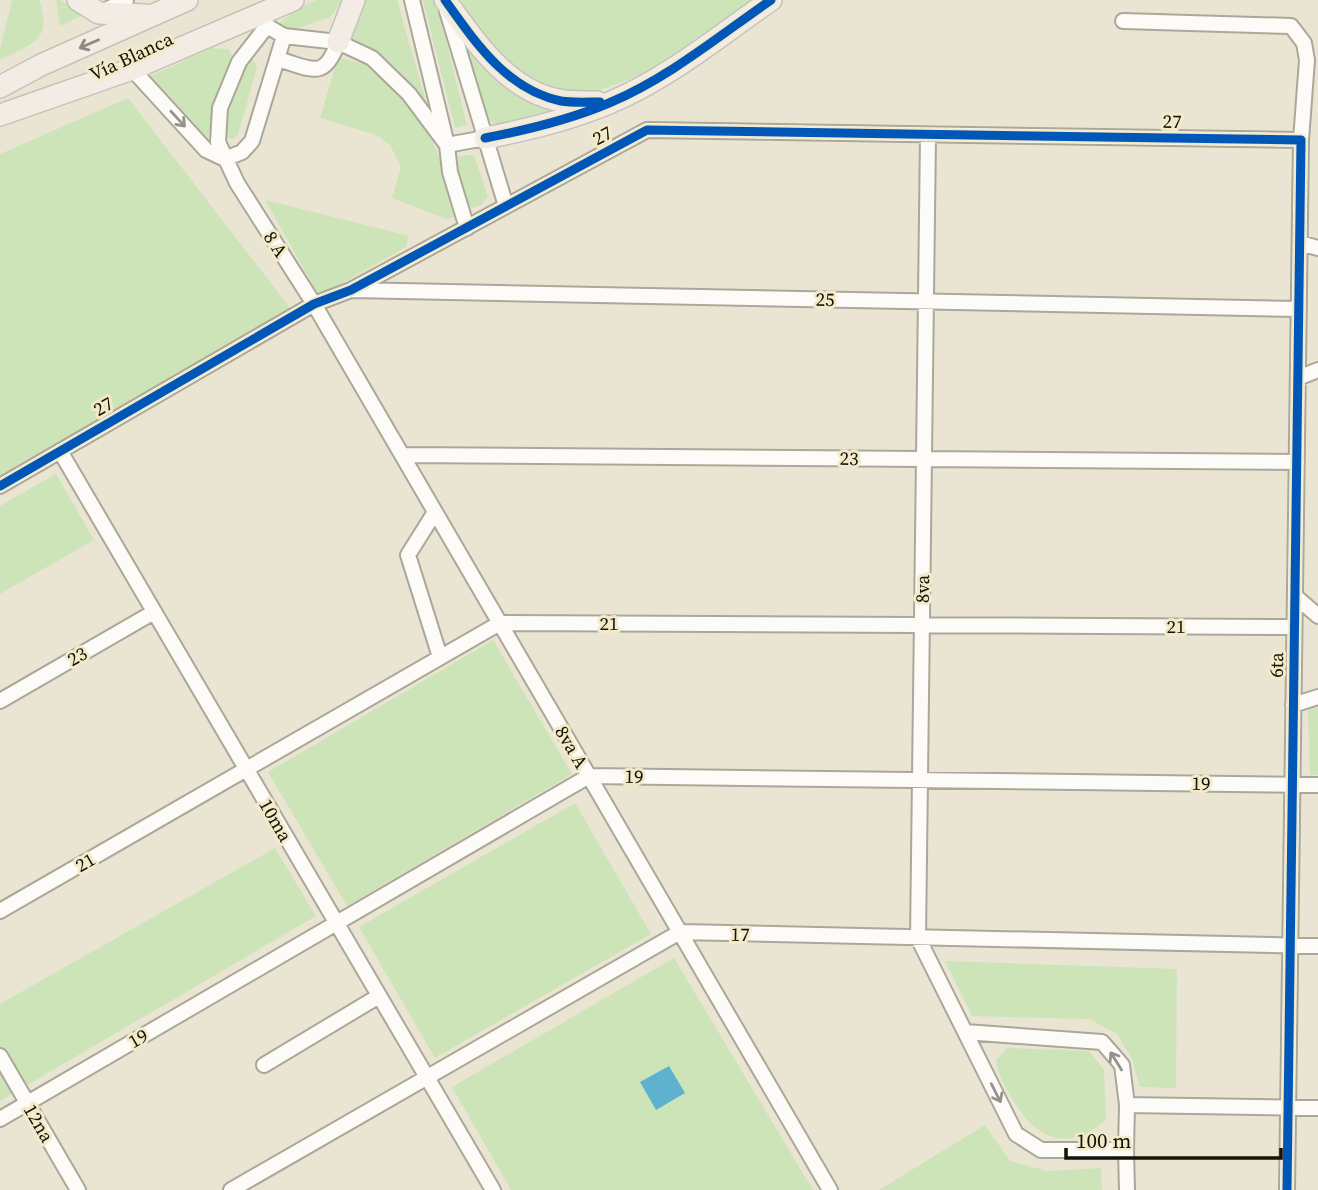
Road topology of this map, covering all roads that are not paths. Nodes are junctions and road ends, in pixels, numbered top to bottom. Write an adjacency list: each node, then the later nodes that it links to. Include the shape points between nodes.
1 (78, 0): 9 (highway)
2 (126, 0): 9 (street)
3 (187, 0): 11 (highway, Vía Blanca)
4 (293, 0): 10 (highway)
5 (355, 0): 14 (highway)
6 (412, 0): 23 (street)
7 (444, 0): 18 (highway, via 485,54 532,90 562,101); 21 (street)
8 (771, 0): 18 (highway, via 672,69)
9 (99, 13): 11 (highway)
10 (265, 14): 13 (street); 16 (highway); 19 (highway, Vía Blanca, via 173,37); 24 (street, via 220,108 218,142)
11 (151, 15): 17 (highway, Vía Blanca, one-way to 17)
12 (1124, 21): 22 (street, 6ta, via 1291,26 1304,43 1307,60)
13 (284, 36): 14 (street); 15 (street)
14 (338, 42): 15 (street, via 327,66 317,70); 23 (street, via 372,58 409,94)
15 (277, 59): 24 (street, via 253,141)
16 (132, 69): 19 (highway); 24 (street, one-way to 24, via 206,150)
17 (0, 87)
18 (609, 103): 21 (highway)
19 (1, 116)
20 (928, 135): 22 (street, 27); 25 (street, 27, via 648,130); 30 (street, 8va)
21 (485, 138): 23 (street); 25 (street)
22 (1301, 140): 27 (street, 6ta)
23 (447, 145): 26 (street)
24 (225, 159): 31 (street, 8 A)
25 (506, 206): 26 (street, 27)
26 (467, 228): 29 (street, 27)
27 (1300, 243): 28 (street); 32 (street, 6ta)
28 (1318, 248)
29 (351, 290): 30 (street, 25); 31 (street, 27)
30 (926, 301): 32 (street, 25); 37 (street, 8va)
31 (314, 304): 35 (street, 27); 36 (street, 8va A)
32 (1299, 309): 34 (street, 6ta)
33 (1318, 370): 34 (street)
34 (1298, 378): 38 (street, 6ta)
35 (60, 451): 39 (street, 27); 43 (street, 10ma)
36 (402, 454): 37 (street, 23); 40 (street, 8va A)
37 (924, 459): 38 (street, 23); 46 (street, 8va)
38 (1297, 462): 41 (street, 6ta)
39 (0, 486)
40 (435, 512): 45 (street, 8va A); 48 (street, via 408,555)
41 (1298, 599): 42 (street); 44 (street); 47 (street, 6ta)
42 (1318, 600)
43 (154, 612): 50 (street, 23); 52 (street, 10ma)
44 (1318, 616)
45 (500, 622): 46 (street, 21); 48 (street, 21); 53 (street, 8va A)
46 (922, 625): 47 (street, 21); 54 (street, 8va)
47 (1294, 627): 51 (street, 6ta)
48 (440, 657): 52 (street, 21)
49 (1318, 697): 51 (street)
50 (0, 701)
51 (1293, 705): 55 (street, 6ta)
52 (246, 769): 57 (street, 21); 58 (street, 10ma)
53 (589, 776): 54 (street, 19); 58 (street, 19); 59 (street, 8va A)
54 (920, 780): 55 (street, 19); 60 (street, 8va)
55 (1292, 785): 56 (street, 19); 61 (street, 6ta)
56 (1318, 785)
57 (0, 911)
58 (336, 923): 63 (street, 10ma); 68 (street, 19)
59 (680, 932): 60 (street, 17); 67 (street); 77 (street, 8va A)
60 (918, 938): 61 (street, 17); 64 (street, 8va)
61 (1290, 946): 62 (street, 17); 70 (street, 6ta)
62 (1318, 946)
63 (379, 996): 66 (street); 67 (street, 10ma)
64 (965, 1032): 69 (street, one-way to 64, via 1122,1065 1102,1042); 73 (street, 8va, one-way to 73, via 1016,1134 1041,1150)
65 (0, 1056): 68 (street, 12na)
66 (264, 1065)
67 (427, 1077): 75 (street); 76 (street, 10ma)
68 (27, 1103): 72 (street, 19); 74 (street, 12na)
69 (1127, 1105): 70 (street); 73 (street)
70 (1288, 1107): 71 (street); 79 (street, 6ta)
71 (1318, 1108)
72 (0, 1119)
73 (1126, 1150): 78 (street)
74 (78, 1190)
75 (231, 1190)
76 (492, 1190)
77 (830, 1190)
78 (1127, 1190)
79 (1287, 1190)

